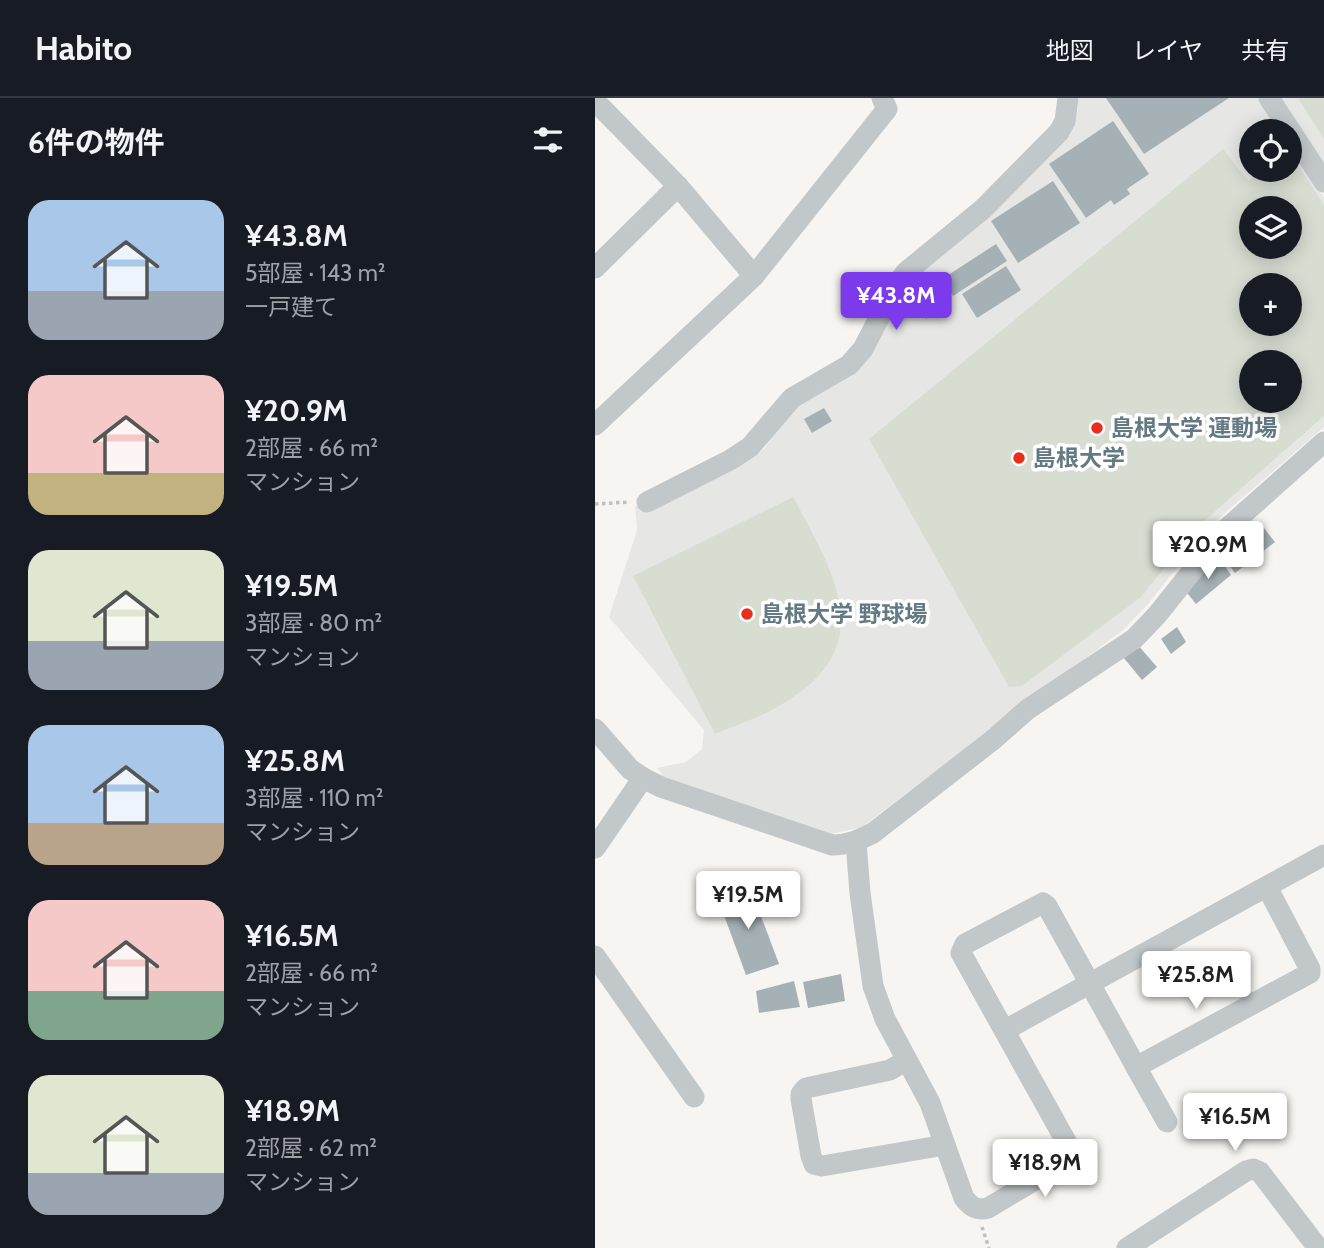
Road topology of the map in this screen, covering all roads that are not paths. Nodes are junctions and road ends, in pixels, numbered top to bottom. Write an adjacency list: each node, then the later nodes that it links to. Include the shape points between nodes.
1 (883, 98): 8 (street, via 887,109)
2 (1068, 98): 11 (street, via 1059,132 983,209 906,272 863,349 849,365 792,398 750,447)
3 (1269, 98): 5 (street)
4 (595, 101): 6 (street)
5 (1324, 181)
6 (678, 186): 7 (street); 8 (street)
7 (595, 268)
8 (754, 276): 9 (street)
9 (595, 425)
10 (1324, 442): 14 (street, via 1225,530 1134,639 1028,709)
11 (646, 502)
12 (595, 729): 13 (street, via 629,769)
13 (643, 778): 14 (street, via 832,845); 15 (street)
14 (856, 842): 21 (street, via 873,986)
15 (595, 848)
16 (1324, 855): 17 (street)
17 (1267, 887): 19 (street); 22 (street, via 1310,973)
18 (595, 956): 23 (street)
19 (1091, 983): 20 (street); 20 (street, via 1043,903 965,944 961,953); 22 (street)
20 (1005, 1030): 25 (street, via 1070,1156 981,1210 964,1198)
21 (907, 1060): 25 (street); 25 (street, via 890,1070 806,1088 801,1099 812,1160 822,1166)
22 (1136, 1067): 24 (street)
23 (694, 1097)
24 (1167, 1122)
25 (945, 1144)
26 (1314, 1246): 27 (street, via 1260,1172 1253,1169)
27 (1128, 1248)

